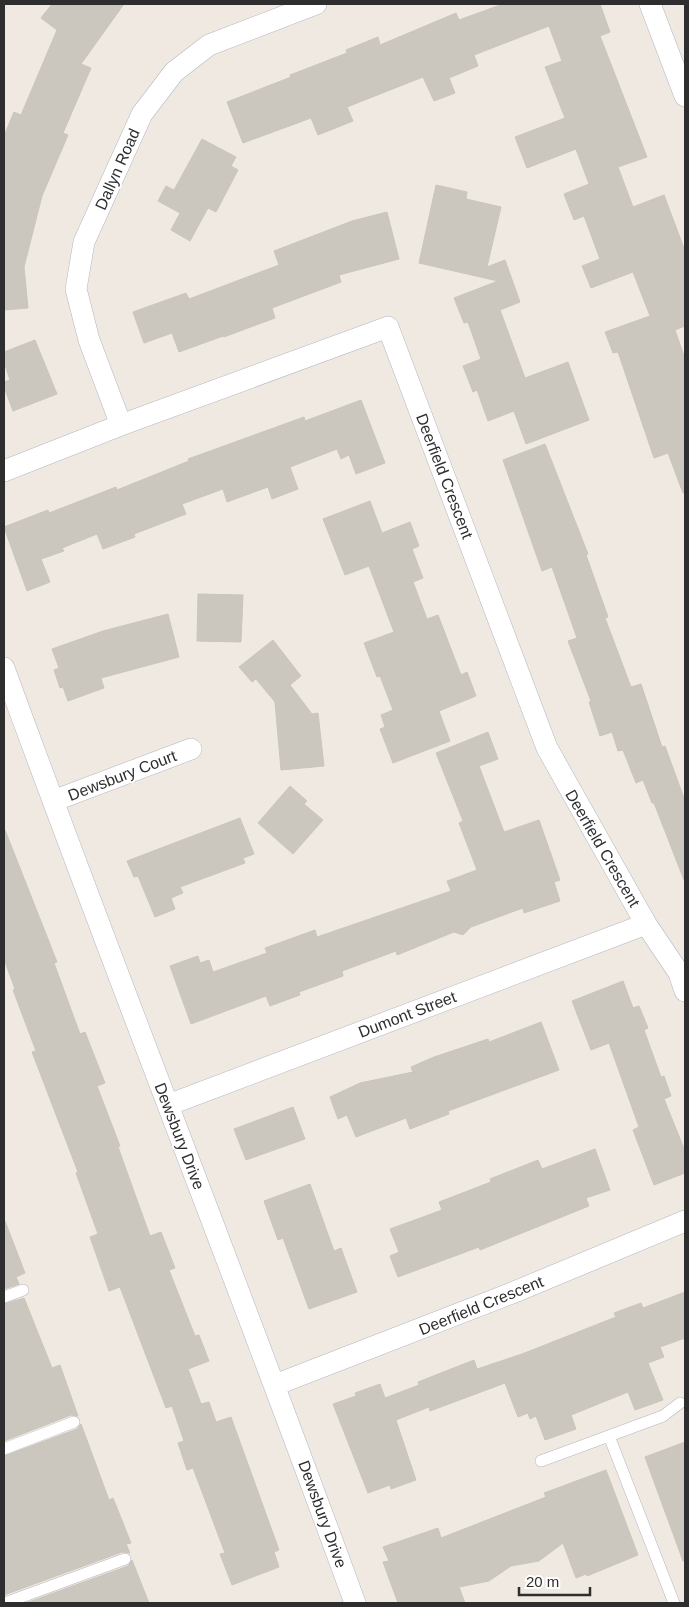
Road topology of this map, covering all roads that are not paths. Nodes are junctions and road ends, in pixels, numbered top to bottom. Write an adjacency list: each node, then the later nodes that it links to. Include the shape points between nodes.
1 (316, 4): 4 (street, Dallyn Road, via 209,45 174,72 142,114 84,242 76,289 88,340)
2 (650, 4): 3 (street)
3 (685, 96)
4 (121, 425): 5 (street, Deerfield Crescent); 9 (street, Deerfield Crescent, via 388,327 547,748)
5 (4, 471)
6 (4, 668): 8 (street, Dewsbury Drive)
7 (191, 749): 8 (street, Dewsbury Court)
8 (52, 801): 11 (street, Dewsbury Drive)
9 (646, 924): 10 (street, Deerfield Crescent, via 679,973); 11 (street, Dumont Street)
10 (685, 991)
11 (168, 1105): 15 (street, Dewsbury Drive)
12 (685, 1221): 15 (street, Deerfield Crescent)
13 (23, 1290): 14 (lane)
14 (4, 1297)
15 (276, 1385): 23 (street, Dewsbury Drive)
16 (680, 1403): 18 (lane, via 663,1416)
17 (74, 1422): 19 (lane)
18 (609, 1436): 20 (lane); 24 (lane)
19 (4, 1449)
20 (541, 1461)
21 (124, 1559): 22 (lane)
22 (5, 1603)
23 (355, 1603)
24 (674, 1603)

